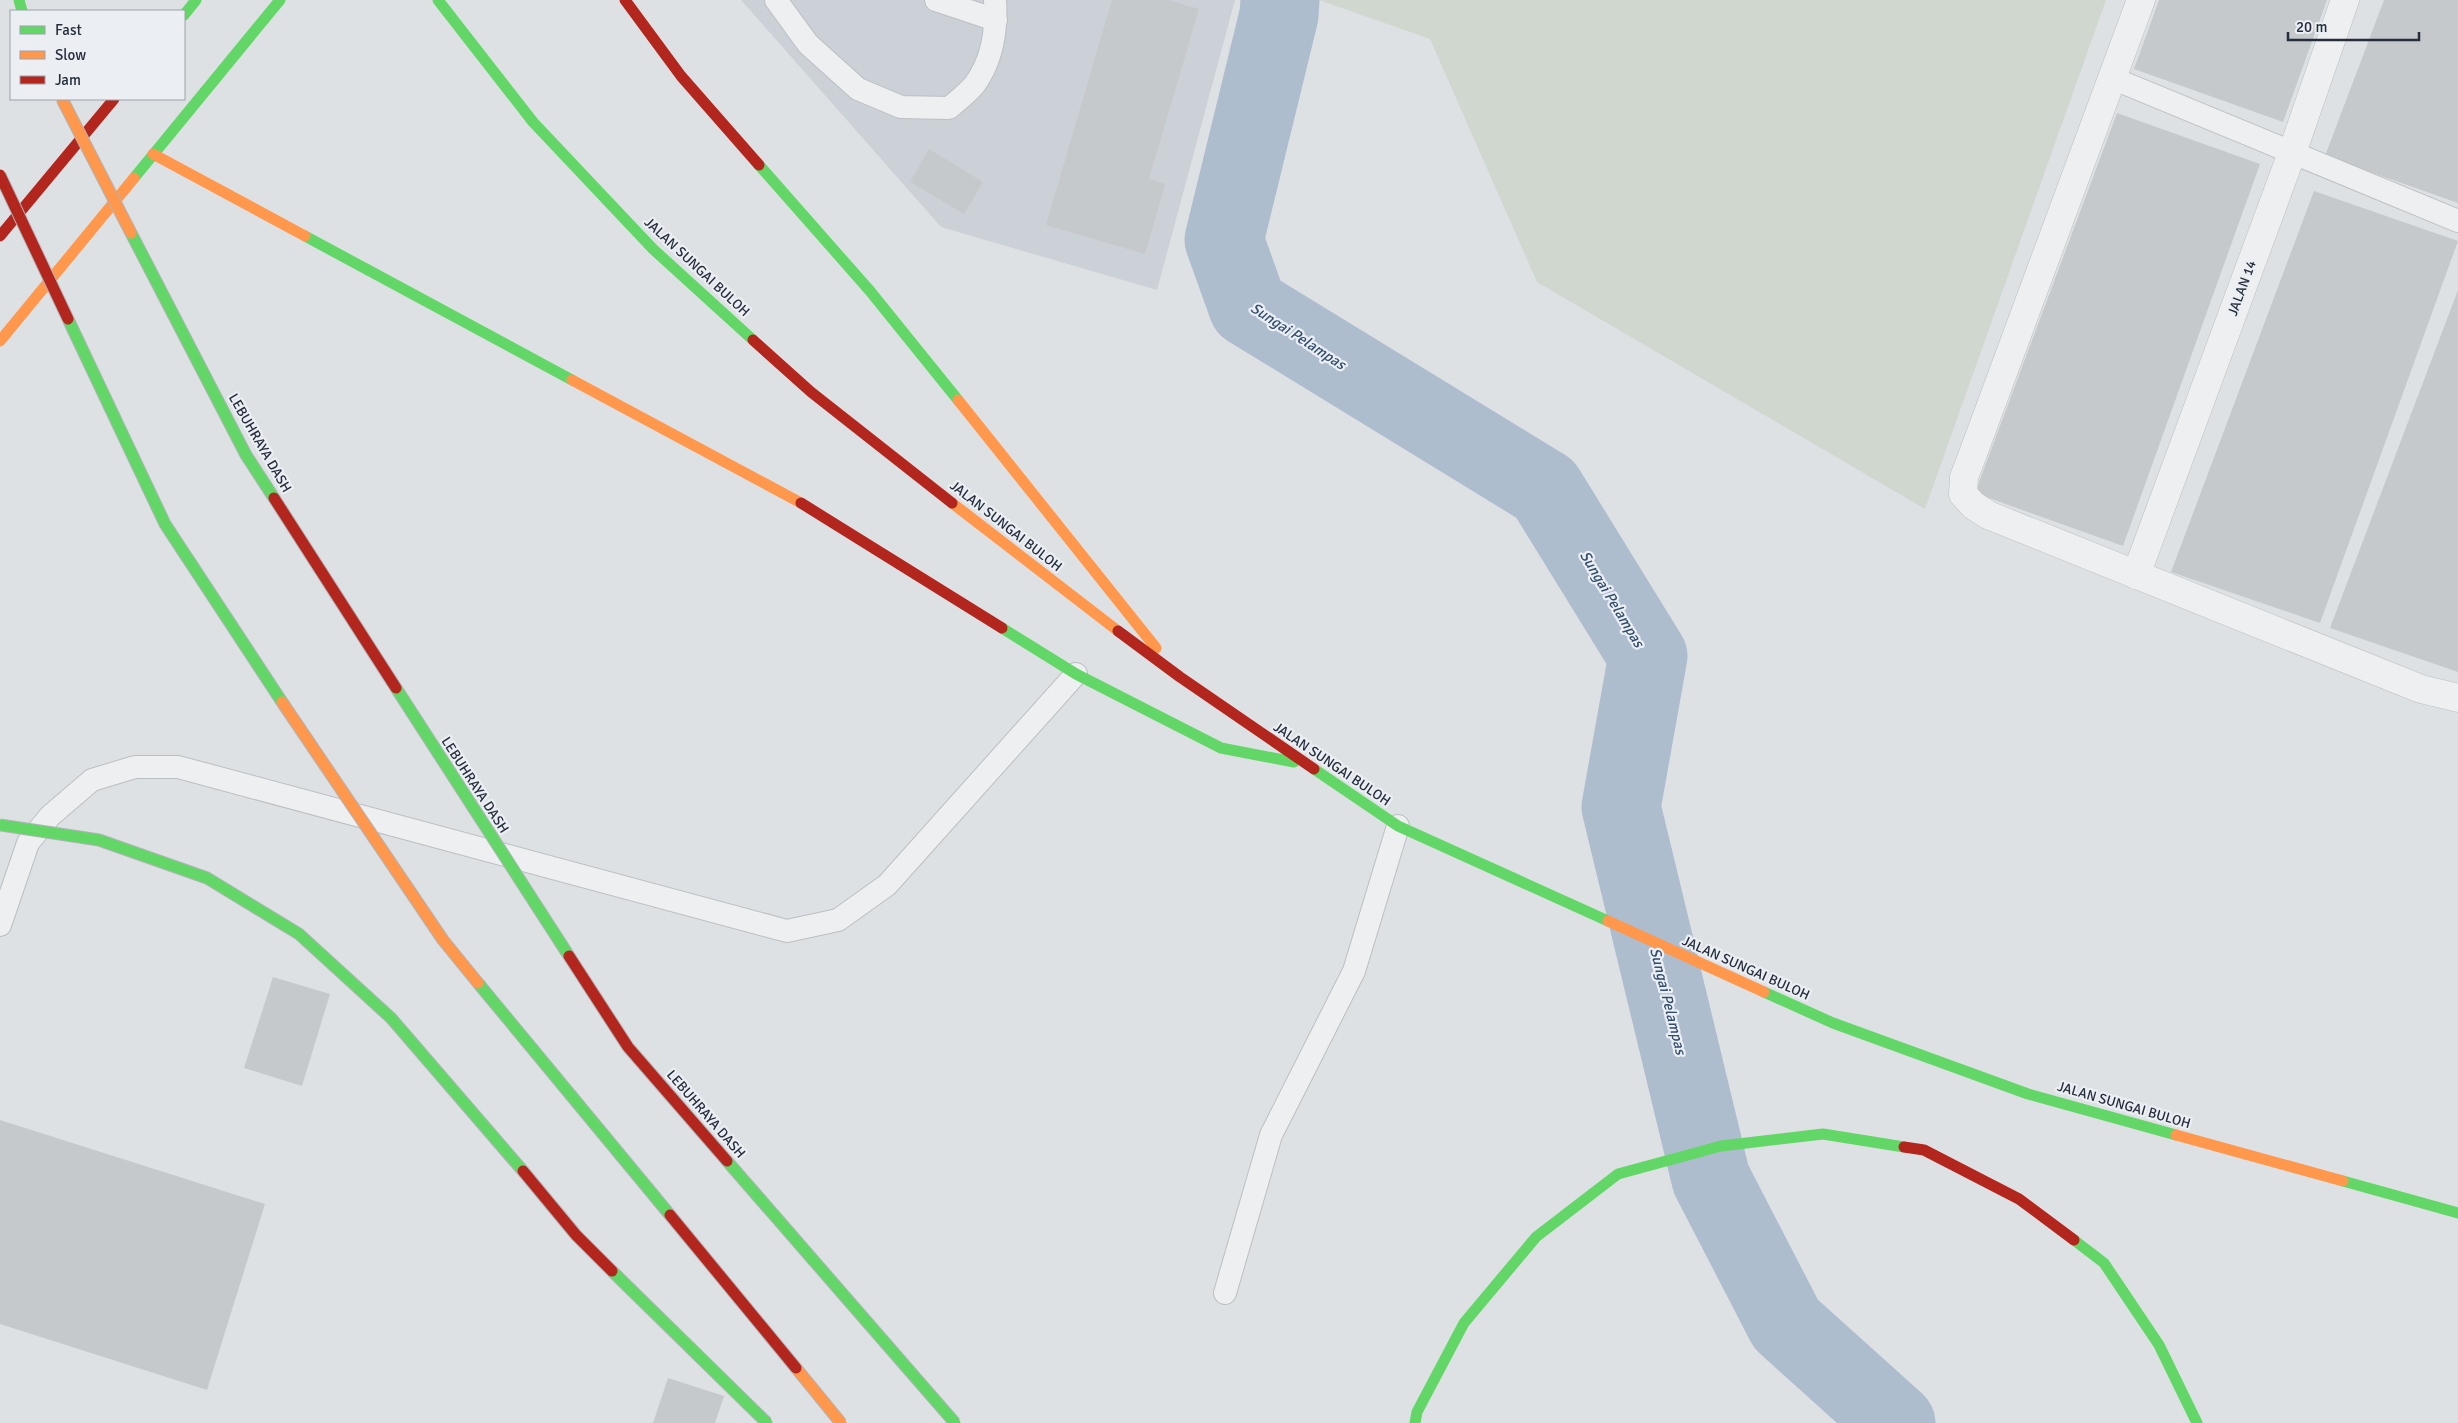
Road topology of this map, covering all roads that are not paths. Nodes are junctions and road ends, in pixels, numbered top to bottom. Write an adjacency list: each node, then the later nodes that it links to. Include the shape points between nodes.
1 (196, 0): 10 (main road)
2 (280, 0): 15 (main road)
3 (438, 0): 22 (main road, JALAN SUNGAI BULOH, via 533,122 652,248 811,392 1075,600)
4 (625, 0): 22 (main road, via 681,76 870,291)
5 (776, 0): 9 (lane, via 808,44 858,89 901,107 949,108 974,85 991,56)
6 (936, 0): 9 (lane)
7 (2141, 0): 11 (street)
8 (2345, 0): 14 (street, JALAN 14)
9 (996, 10)
10 (185, 14)
11 (2112, 78): 14 (lane); 20 (street, via 1964,477 1963,494 1972,505 1988,515)
12 (63, 100): 34 (main road, LEBUHRAYA DASH, bridge, via 246,455 628,1047)
13 (113, 100): 18 (main road)
14 (2292, 152): 17 (lane); 20 (street, JALAN 14)
15 (153, 154): 19 (main road); 21 (main road, via 806,506)
16 (0, 176): 33 (main road, bridge, via 165,524 248,652 443,940)
17 (2458, 221)
18 (0, 236)
19 (0, 341)
20 (2136, 576): 23 (street, via 2421,689)
21 (1076, 674): 24 (main road, via 1221,748); 27 (lane, via 887,885 838,920 787,931 178,767 135,767 92,780 50,816 28,843)
22 (1180, 678): 24 (main road, JALAN SUNGAI BULOH)
23 (2458, 698)
24 (1303, 763): 26 (main road, JALAN SUNGAI BULOH)
25 (0, 825): 32 (main road, bridge, via 99,840 207,878 299,934 391,1018 576,1235)
26 (1398, 826): 28 (main road, JALAN SUNGAI BULOH, via 1833,1023 2028,1094); 31 (lane, via 1354,971 1271,1135)
27 (0, 925)
28 (2422, 1204): 29 (main road, JALAN SUNGAI BULOH); 30 (main road, JALAN SUNGAI BULOH)
29 (2458, 1204)
30 (2458, 1213)
31 (1225, 1293)
32 (767, 1423)
33 (841, 1423)
34 (955, 1423)
35 (1415, 1423): 36 (main road, via 1417,1412 1464,1323 1536,1237 1618,1174 1721,1146 1823,1134 1924,1150 2019,1199 2104,1263 2160,1345)
36 (2197, 1423)

